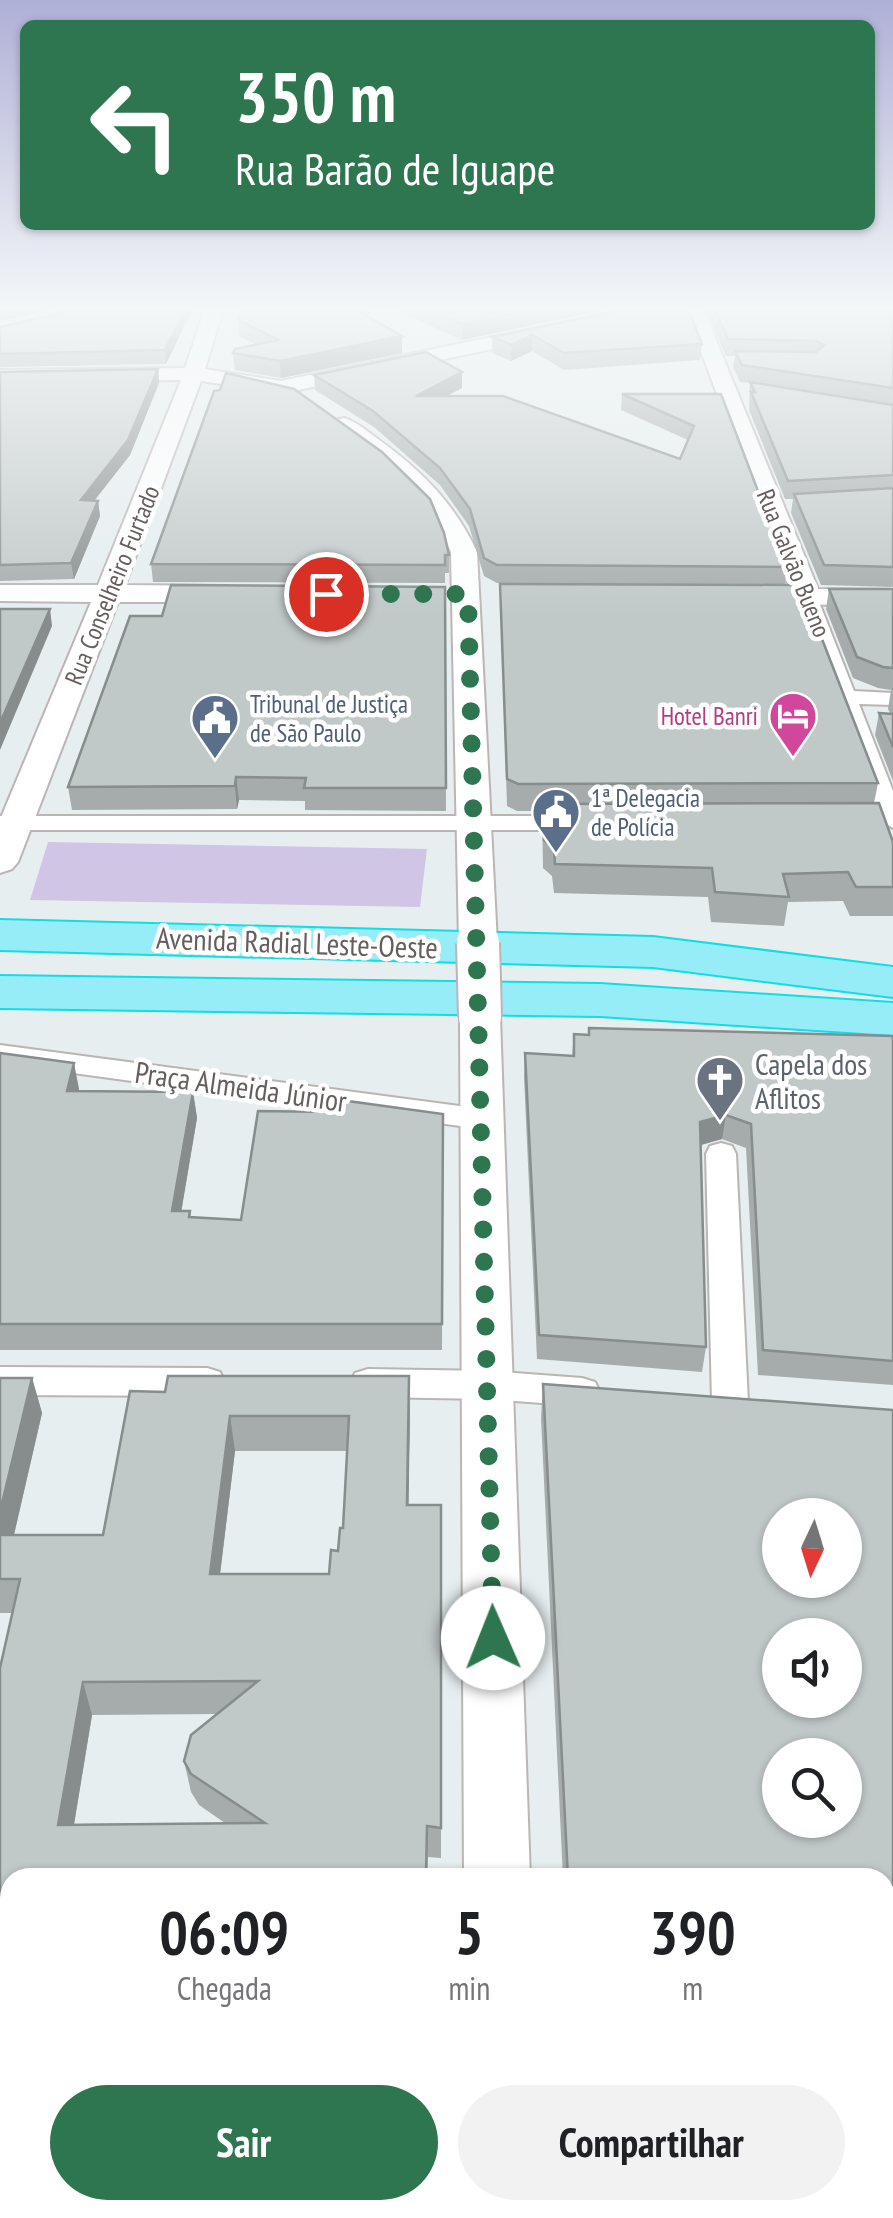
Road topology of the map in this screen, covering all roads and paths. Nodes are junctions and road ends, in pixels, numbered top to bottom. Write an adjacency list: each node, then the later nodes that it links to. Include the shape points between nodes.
1 (200, 410): 5 (street, Rua Conselheiro Furtado)
2 (323, 410): 16 (street, via 415,480 452,519 464,552)
3 (733, 410): 8 (street, Rua Galvão Bueno)
4 (0, 594): 5 (street)
5 (108, 594): 6 (street); 14 (street, Rua Conselheiro Furtado)
6 (264, 594)
7 (729, 597): 8 (street)
8 (808, 598): 9 (street); 10 (street, Rua Galvão Bueno)
9 (893, 598)
10 (846, 697): 11 (street); 12 (street, Rua Galvão Bueno)
11 (893, 699)
12 (893, 821): 13 (street)
13 (858, 822)
14 (8, 823): 16 (street); 17 (street, Rua Conselheiro Furtado)
15 (603, 823): 16 (street)
16 (474, 824): 27 (street, bridge)
17 (0, 862)
18 (0, 935): 19 (highway, Avenida Radial Leste-Oeste)
19 (76, 936): 20 (highway, Avenida Radial Leste-Oeste); 22 (highway)
20 (652, 952): 21 (highway, via 783,948); 23 (highway, Avenida Radial Leste-Oeste)
21 (893, 956)
22 (0, 957)
23 (893, 982)
24 (0, 992): 25 (highway, Avenida Radial Leste-Oeste, via 600,1000)
25 (893, 1019)
26 (0, 1054): 27 (street, Praça Almeida Júnior)
27 (482, 1118): 32 (street)
28 (720, 1154): 34 (street, via 748,1404)
29 (0, 1381): 30 (street)
30 (238, 1382)
31 (337, 1383): 32 (street)
32 (488, 1385): 33 (street); 35 (street)
33 (616, 1394)
34 (692, 1399)
35 (497, 1868)

